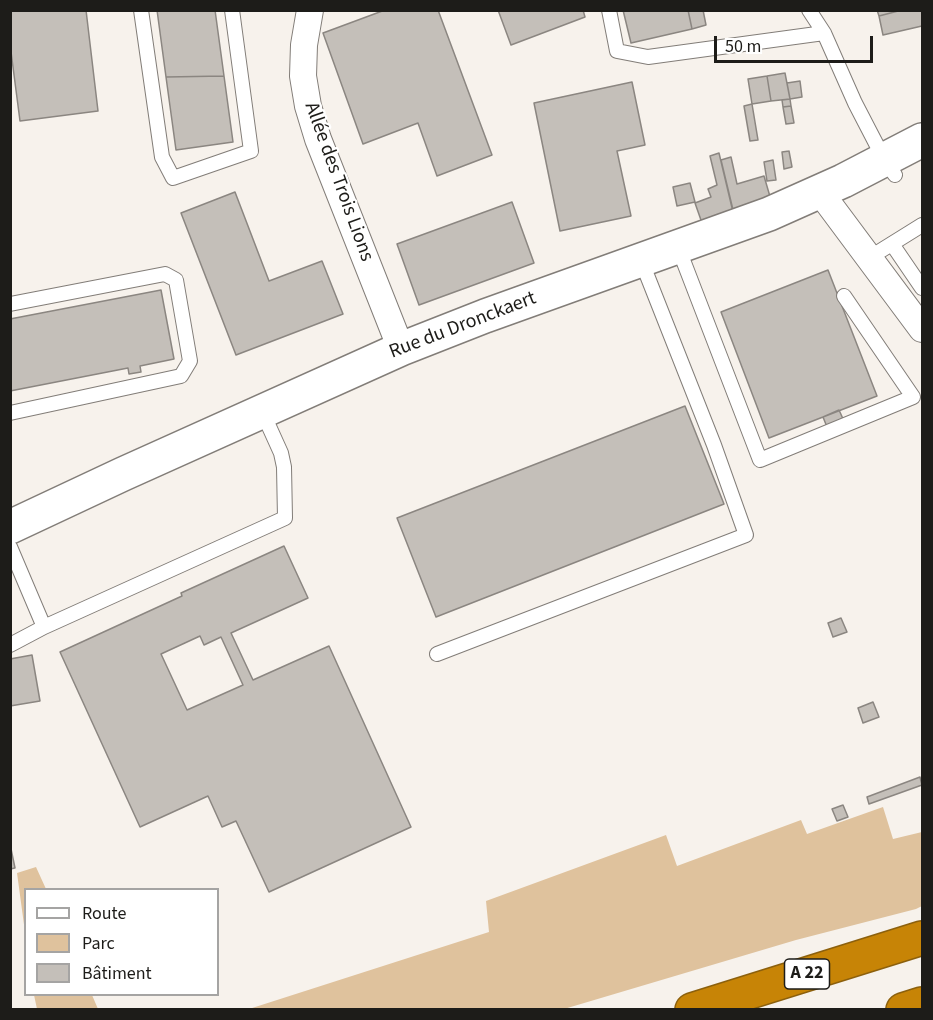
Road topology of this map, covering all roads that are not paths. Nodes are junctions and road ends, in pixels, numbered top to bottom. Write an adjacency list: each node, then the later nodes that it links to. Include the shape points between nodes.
1 (141, 10): 2 (lane, via 162,157 173,178 251,151)
2 (232, 10)
3 (310, 10): 19 (street, Allée des Trois Lions, via 303,66 308,106)
4 (609, 10): 6 (lane, via 617,51 648,57)
5 (809, 10): 6 (lane)
6 (824, 33): 8 (lane, via 855,103)
7 (922, 140): 8 (main road, Rue du Dronckaert)
8 (900, 165): 9 (main road, Rue du Dronckaert)
9 (826, 200): 12 (main road, Rue du Dronckaert, via 769,214); 13 (street)
10 (922, 225): 11 (lane)
11 (892, 244): 13 (lane); 15 (lane)
12 (682, 256): 14 (main road, Rue du Dronckaert); 16 (lane, via 760,460 913,397)
13 (869, 258): 18 (street)
14 (644, 270): 19 (main road, Rue du Dronckaert, via 476,319); 21 (main road, Rue du Dronckaert); 26 (lane, via 746,535)
15 (922, 288)
16 (844, 296)
17 (10, 304): 20 (lane, via 165,274 176,280 190,361 181,376)
18 (922, 329)
19 (401, 349): 21 (main road, Rue du Dronckaert)
20 (10, 413)
21 (267, 420): 22 (main road, Rue du Dronckaert); 23 (main road, Rue du Dronckaert); 24 (lane, via 284,466 285,518)
22 (10, 527)
23 (10, 547): 24 (lane)
24 (44, 627): 25 (lane)
25 (10, 645)
26 (437, 654)
27 (922, 923): 29 (highway, via 835,951)
28 (922, 938): 29 (highway, A 22)
29 (726, 1000): 31 (highway, A 22)
30 (922, 1004): 32 (highway)
31 (692, 1010)
32 (903, 1010)

